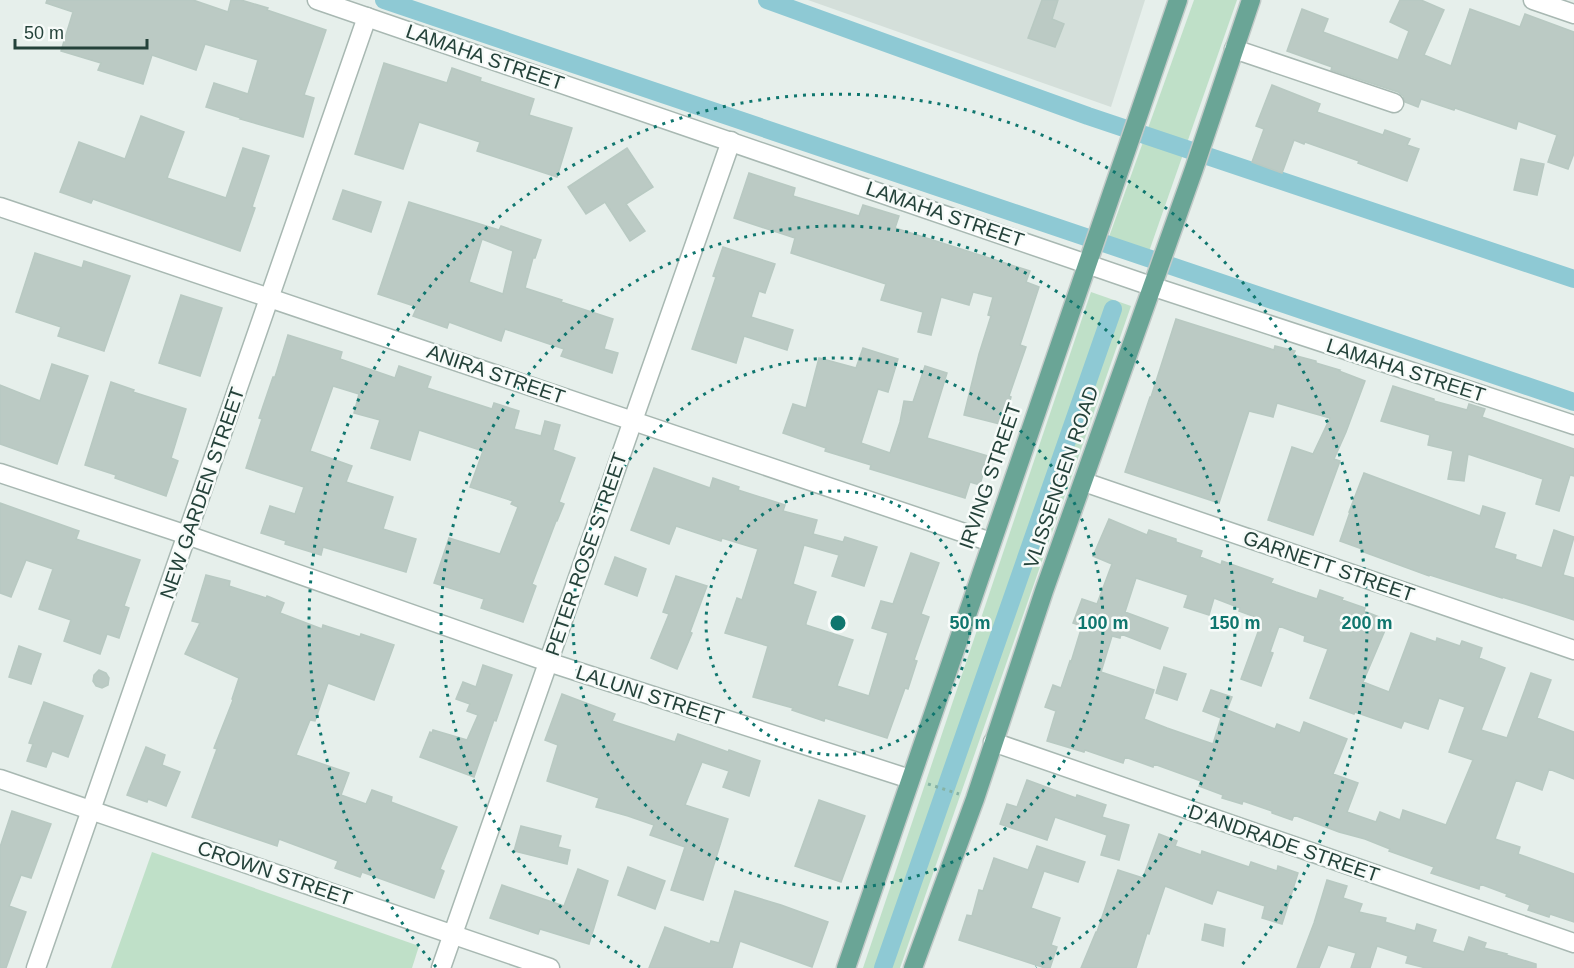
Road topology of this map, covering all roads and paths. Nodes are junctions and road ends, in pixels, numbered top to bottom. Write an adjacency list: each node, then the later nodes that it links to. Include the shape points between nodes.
1 (317, 0): 6 (street, LAMAHA STREET)
2 (1179, 0): 11 (main road, IRVING STREET)
3 (1251, 0): 7 (main road, VLISSENGEN ROAD)
4 (1533, 0): 5 (street)
5 (1574, 14)
6 (367, 17): 9 (street, LAMAHA STREET); 13 (street, NEW GARDEN STREET)
7 (1233, 49): 8 (street); 12 (main road, VLISSENGEN ROAD)
8 (1394, 103)
9 (731, 141): 11 (street, LAMAHA STREET); 14 (street, PETER ROSE STREET)
10 (0, 207): 13 (street, ANIRA STREET)
11 (1090, 257): 12 (street, LAMAHA STREET); 19 (main road, IRVING STREET)
12 (1151, 286): 15 (street, LAMAHA STREET); 17 (main road, VLISSENGEN ROAD)
13 (269, 298): 14 (street, ANIRA STREET); 18 (street, NEW GARDEN STREET)
14 (633, 421): 19 (street, ANIRA STREET); 21 (street, PETER ROSE STREET)
15 (1574, 425)
16 (0, 472): 18 (street, LALUNI STREET)
17 (1084, 482): 20 (street, GARNETT STREET); 22 (main road, VLISSENGEN ROAD)
18 (187, 535): 21 (street, LALUNI STREET); 26 (street, NEW GARDEN STREET)
19 (991, 542): 24 (main road, IRVING STREET)
20 (1574, 650)
21 (548, 662): 24 (street, LALUNI STREET); 27 (street, PETER ROSE STREET)
22 (993, 742): 28 (street, D'ANDRADE STREET); 33 (main road, VLISSENGEN ROAD)
23 (0, 779): 26 (street, CROWN STREET)
24 (916, 781): 25 (path); 32 (main road, IRVING STREET)
25 (963, 795)
26 (91, 810): 27 (street, CROWN STREET); 29 (street, NEW GARDEN STREET)
27 (453, 934): 30 (street, PETER ROSE STREET); 31 (street, CROWN STREET)
28 (1574, 943)
29 (36, 968)
30 (441, 968)
31 (550, 968)
32 (846, 968)
33 (913, 968)

